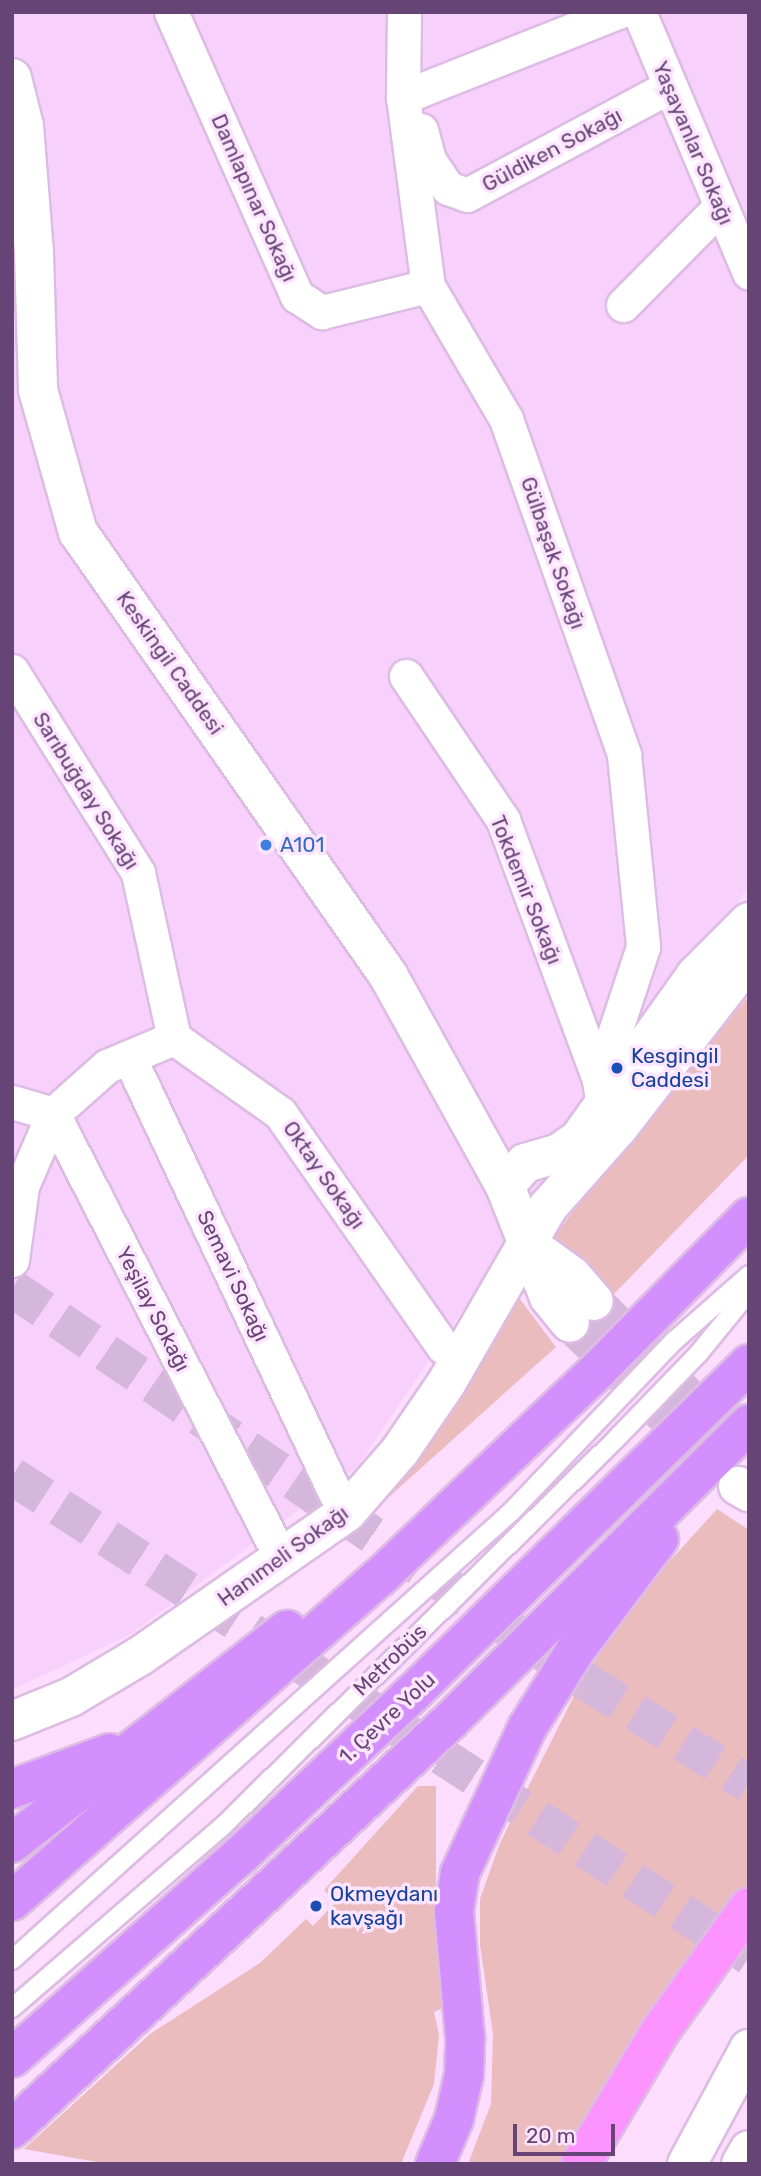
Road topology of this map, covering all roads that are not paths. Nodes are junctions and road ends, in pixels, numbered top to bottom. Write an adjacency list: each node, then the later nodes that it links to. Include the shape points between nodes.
1 (171, 12): 10 (street, Damlapınar Sokağı, via 297,296 322,312)
2 (404, 12): 7 (street, Gülbaşak Sokağı)
3 (618, 12): 7 (street)
4 (639, 12): 6 (street, Yaşayanlar Sokağı)
5 (12, 78): 12 (main road, Keskingil Caddesi, via 24,125 34,253)
6 (670, 86): 7 (street, Güldiken Sokağı, via 467,195 448,188 429,160); 8 (street, Yaşayanlar Sokağı)
7 (408, 95): 10 (street, Gülbaşak Sokağı)
8 (720, 207): 9 (street, Yaşayanlar Sokağı); 11 (street)
9 (749, 273)
10 (428, 286): 19 (street, Gülbaşak Sokağı, via 506,419 624,755 643,947)
11 (623, 305)
12 (25, 391): 22 (main road, Keskingil Caddesi, via 78,532 388,975)
13 (12, 671): 17 (street, Sarıbuğday Sokağı, via 138,873)
14 (406, 676): 19 (street, Tokdemir Sokağı, via 503,820)
15 (749, 922): 19 (main road, via 696,975)
16 (749, 959): 22 (main road, via 618,1128 548,1207)
17 (174, 1038): 18 (street); 28 (street, Oktay Sokağı, via 280,1113)
18 (129, 1057): 21 (street, via 107,1066); 32 (street, Semavi Sokağı)
19 (601, 1093): 22 (main road, via 579,1139 559,1153 525,1163)
20 (12, 1102): 21 (street)
21 (52, 1114): 24 (street, via 22,1186); 33 (street, Yeşilay Sokağı)
22 (517, 1217): 27 (main road, Keskingil Caddesi, via 549,1297); 28 (main road, Hanımeli Sokağı)
23 (749, 1217): 34 (highway, via 598,1370)
24 (12, 1260)
25 (749, 1275): 42 (lane, Metrobüs, via 674,1341 512,1511)
26 (749, 1292): 43 (lane, Metrobüs, via 699,1353 615,1440 223,1825)
27 (582, 1312)
28 (450, 1354): 32 (main road, Hanımeli Sokağı, via 407,1407)
29 (749, 1364): 45 (highway, 1. Çevre Yolu, via 404,1702 242,1854)
30 (749, 1424): 46 (highway, via 449,1722)
31 (749, 1441): 48 (highway, via 642,1560 575,1651 527,1728 476,1832 460,1873 454,1911 464,2075 454,2119)
32 (342, 1503): 33 (main road, Hanımeli Sokağı)
33 (278, 1550): 35 (main road, Hanımeli Sokağı, via 79,1668); 36 (main road, Hanımeli Sokağı, via 71,1697)
34 (379, 1578): 37 (highway, via 273,1640); 40 (highway)
35 (12, 1702)
36 (12, 1721)
37 (150, 1733): 38 (highway, via 102,1757); 39 (highway)
38 (12, 1789)
39 (12, 1843)
40 (12, 1901)
41 (749, 1907): 49 (main road, via 674,2010)
42 (12, 1959)
43 (12, 2008)
44 (749, 2049): 50 (main road)
45 (12, 2058)
46 (12, 2129)
47 (749, 2150): 51 (main road)
48 (435, 2164)
49 (581, 2164)
50 (687, 2164)
51 (741, 2164)

